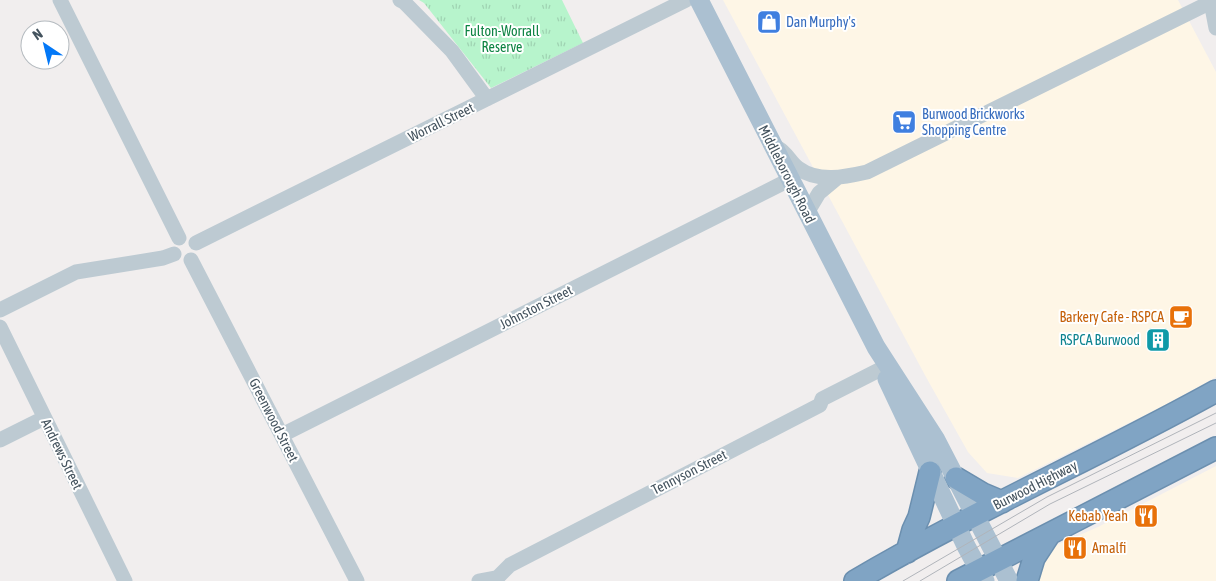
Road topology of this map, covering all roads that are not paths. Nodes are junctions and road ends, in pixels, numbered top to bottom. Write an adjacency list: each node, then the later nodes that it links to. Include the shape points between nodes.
1 (60, 0): 12 (street)
2 (400, 0): 7 (street, via 452,52)
3 (686, 0): 7 (street, Worrall Street)
4 (699, 0): 8 (main road, Middleborough Road)
5 (1212, 4): 6 (street); 9 (street, via 867,172)
6 (1216, 28)
7 (487, 99): 13 (street, Worrall Street)
8 (772, 144): 9 (street, via 784,151 796,167 811,175); 10 (main road, Middleborough Road)
9 (838, 178): 11 (street, via 819,193)
10 (790, 180): 11 (main road, Middleborough Road); 22 (street, Johnston Street)
11 (806, 213): 18 (main road, Middleborough Road)
12 (180, 238): 13 (street, via 189,238); 14 (street, via 174,245)
13 (196, 244): 15 (street, via 196,254)
14 (174, 254): 15 (street, via 179,260); 16 (street, via 76,272)
15 (190, 260): 22 (street, Greenwood Street)
16 (0, 310)
17 (0, 327): 21 (street, Andrews Street)
18 (876, 347): 19 (main road, Middleborough Road); 26 (main road, Middleborough Road, via 936,440)
19 (883, 368): 25 (main road, Middleborough Road); 33 (street, Tennyson Street, via 822,399 820,405 510,564)
20 (1216, 391): 27 (highway, Burwood Highway)
21 (44, 418): 23 (street); 34 (street, Andrews Street)
22 (282, 435): 35 (street, Greenwood Street)
23 (0, 440)
24 (1216, 448): 29 (highway)
25 (930, 472): 28 (main road, Middleborough Road); 30 (highway)
26 (956, 478): 27 (highway); 28 (main road, Middleborough Road)
27 (1002, 502): 28 (highway, Burwood Highway)
28 (966, 521): 30 (highway, Burwood Highway); 31 (main road, Middleborough Road); 32 (main road, Middleborough Road)
29 (1051, 533): 31 (highway); 40 (highway, via 1034,558)
30 (907, 552): 37 (highway, Burwood Highway)
31 (998, 560): 32 (highway); 39 (main road, Middleborough Road)
32 (982, 575): 38 (highway)
33 (494, 580): 36 (street, Tennyson Street)
34 (125, 581)
35 (357, 581)
36 (479, 581)
37 (855, 581)
38 (958, 581)
39 (1009, 581)
40 (1027, 581)

